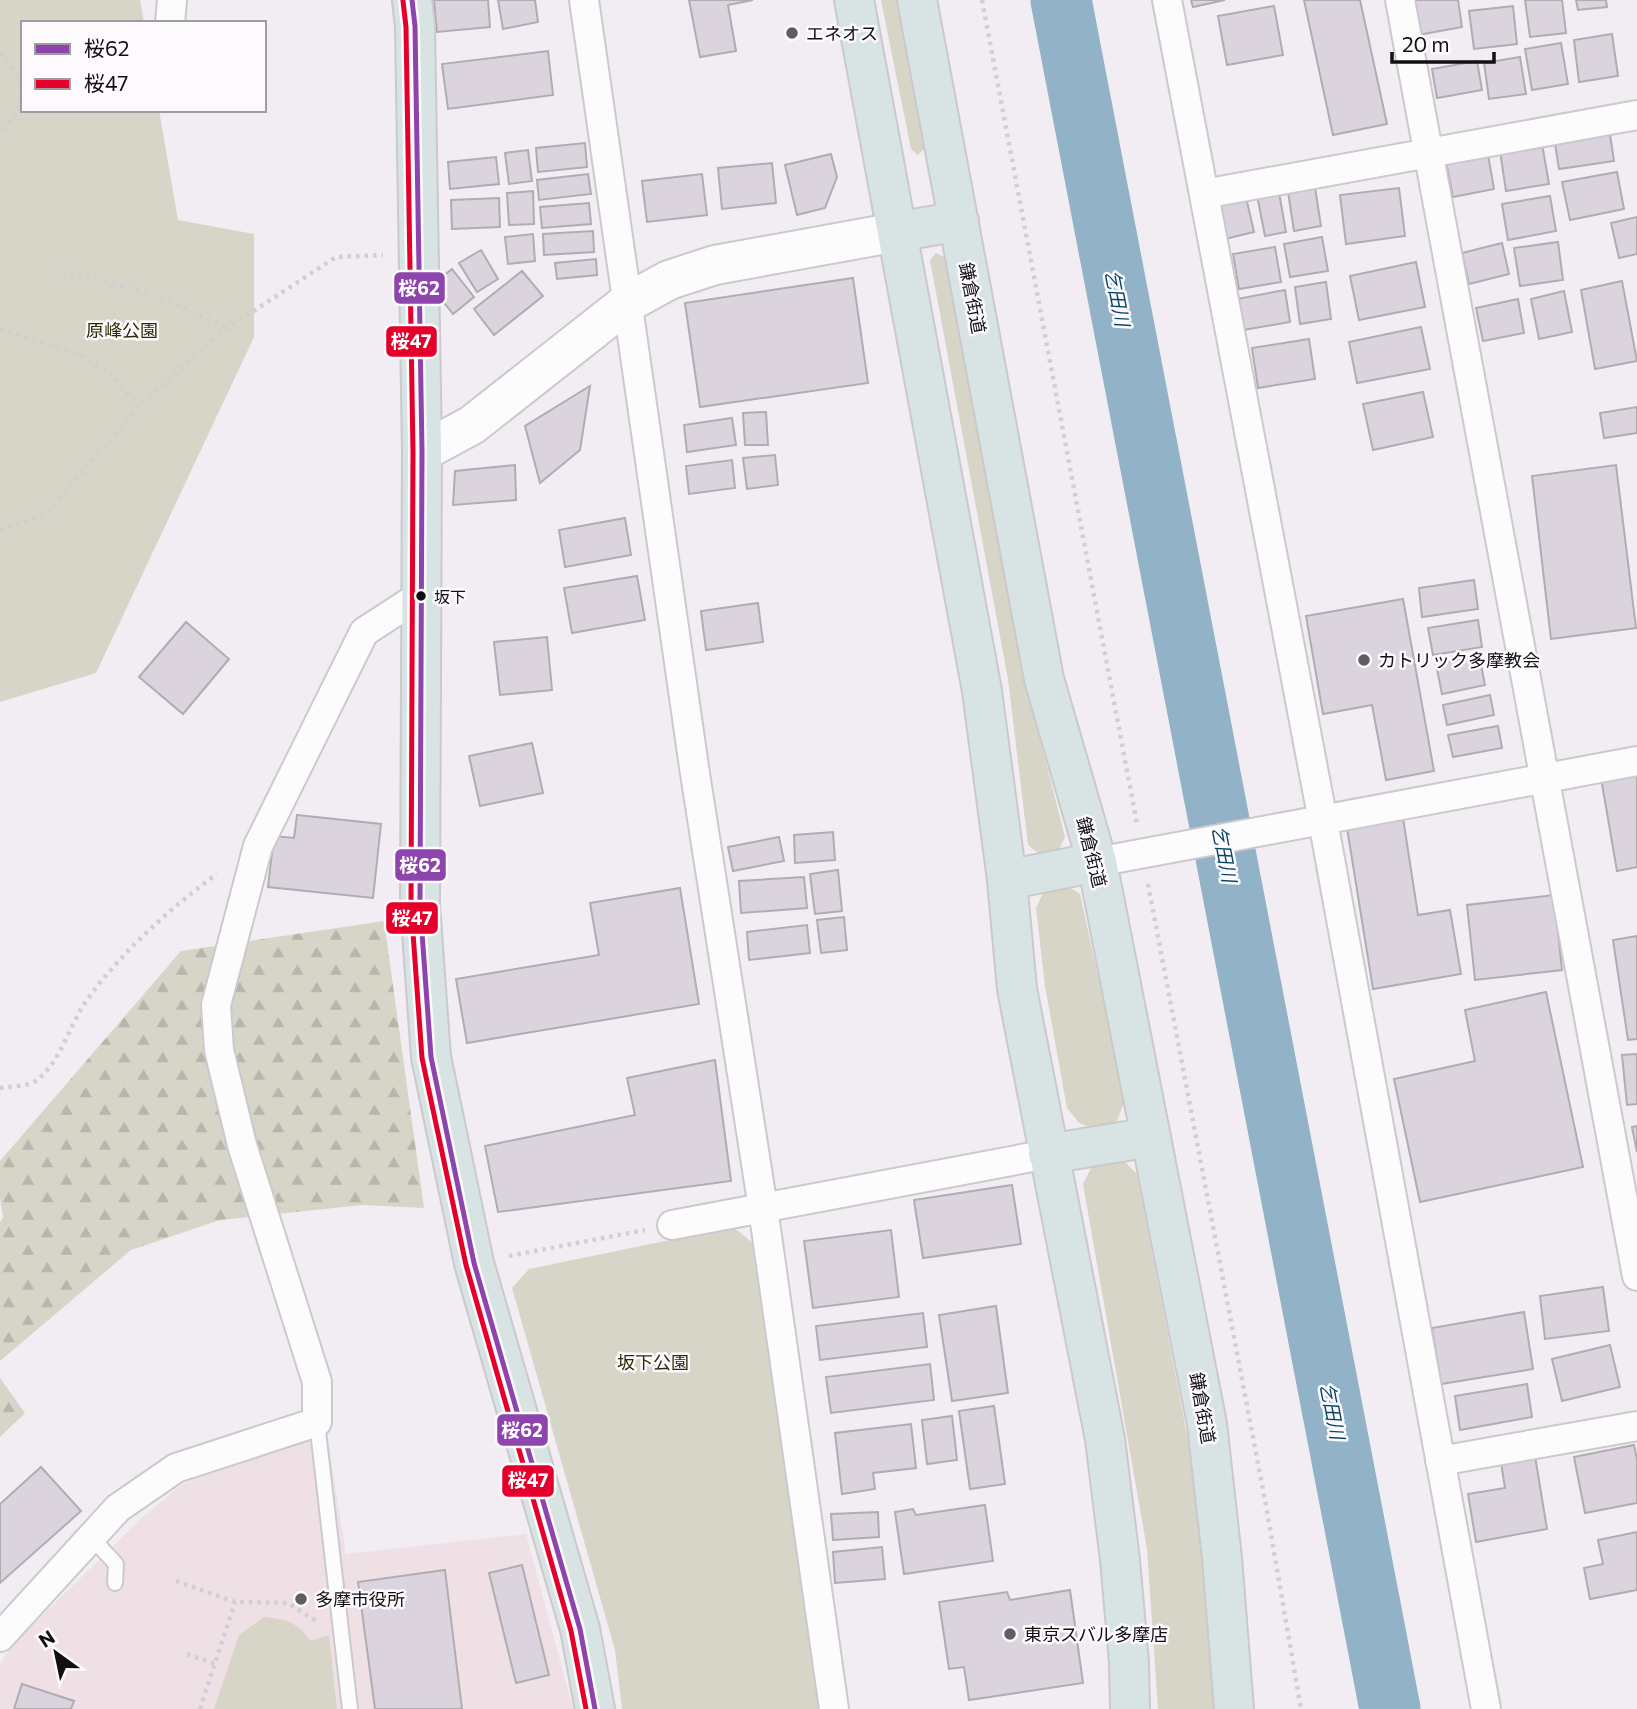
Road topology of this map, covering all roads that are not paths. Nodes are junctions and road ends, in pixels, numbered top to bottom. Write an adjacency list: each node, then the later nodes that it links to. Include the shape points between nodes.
1 (172, 0): 8 (street)
2 (412, 0): 15 (main road)
3 (584, 0): 14 (street)
4 (854, 0): 13 (main road)
5 (917, 0): 12 (main road, 鎌倉街道)
6 (1167, 0): 11 (street)
7 (1400, 0): 10 (street)
8 (170, 21)
9 (1637, 115): 10 (street)
10 (1429, 152): 11 (street); 18 (street)
11 (1204, 194): 19 (street)
12 (959, 220): 13 (main road); 20 (main road, 鎌倉街道, via 1044,679)
13 (897, 232): 14 (street, via 715,265 669,280); 21 (main road, via 982,691)
14 (626, 303): 15 (street, via 472,425); 24 (street)
15 (422, 452): 16 (main road)
16 (421, 595): 27 (street, via 364,632 258,846 216,1005 219,1050 242,1145 317,1382); 34 (main road, via 420,905 431,1057 474,1263 580,1629)
17 (1637, 761): 18 (street)
18 (1545, 778): 19 (street); 26 (street)
19 (1323, 821): 20 (street); 29 (street)
20 (1097, 862): 21 (main road); 22 (main road, 鎌倉街道)
21 (1007, 880): 23 (main road, via 1017,989)
22 (1151, 1137): 23 (main road); 37 (main road, 鎌倉街道, via 1207,1424)
23 (1048, 1154): 24 (street); 36 (main road, via 1105,1439 1121,1573)
24 (763, 1208): 25 (street); 35 (street)
25 (672, 1225)
26 (1637, 1276)
27 (317, 1422): 30 (street, via 176,1468 118,1508); 33 (lane)
28 (1637, 1426): 29 (street)
29 (1440, 1461): 38 (street)
30 (92, 1537): 31 (lane, via 116,1564); 32 (street)
31 (115, 1583)
32 (0, 1637)
33 (351, 1709)
34 (595, 1709)
35 (834, 1709)
36 (1130, 1709)
37 (1234, 1709)
38 (1486, 1709)

